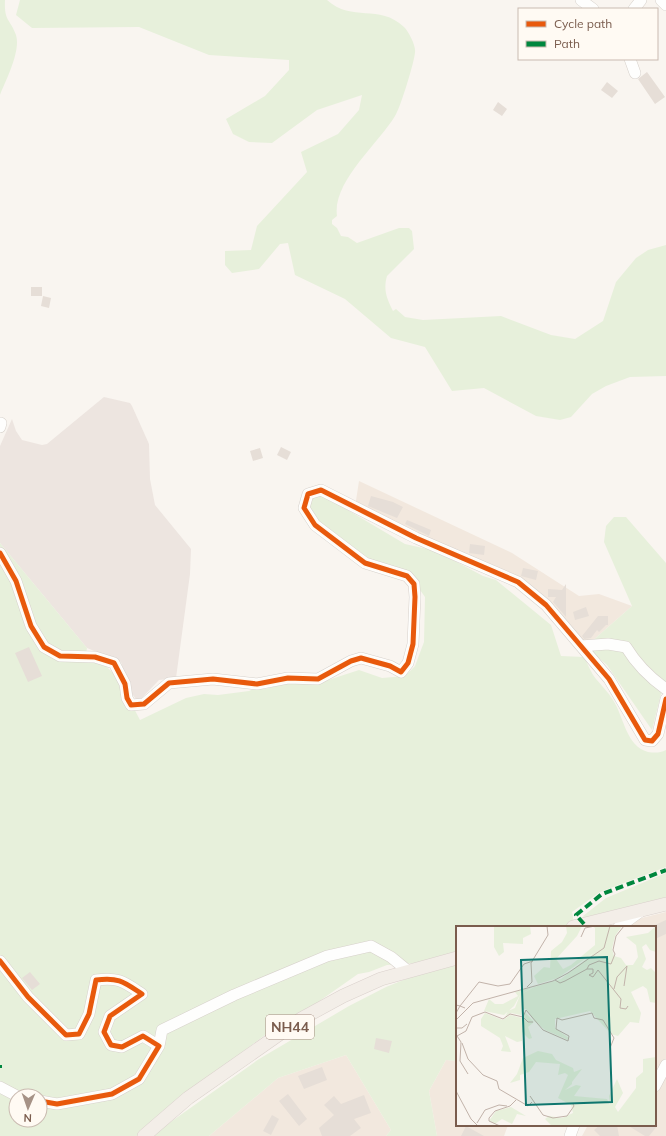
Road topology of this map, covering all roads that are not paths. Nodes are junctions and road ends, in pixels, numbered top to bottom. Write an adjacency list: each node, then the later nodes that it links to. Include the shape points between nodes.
1 (581, 0): 5 (street)
2 (641, 0): 6 (street)
3 (661, 0): 4 (street)
4 (666, 5)
5 (592, 8)
6 (635, 8)
7 (630, 60): 8 (street)
8 (635, 73)
9 (0, 553): 10 (street, via 16,581 31,626 44,647 60,656 95,657 114,663 125,684 131,705 144,704 169,683 212,679 257,684 288,678 318,679 361,658 390,666 401,672 408,663 413,644 414,584 407,576 365,563 315,525 304,508 308,494 321,490 416,538 518,582 546,605)
10 (581, 646): 11 (street, via 608,644 626,648 650,678); 12 (street, via 609,679 645,740 652,741 658,734)
11 (666, 689)
12 (666, 699)
13 (666, 904): 14 (main road)
14 (643, 909): 15 (main road); 16 (street)
15 (577, 926)
16 (620, 926)
17 (456, 958): 19 (main road, NH44)
18 (0, 961): 20 (street, via 28,997 66,1035 79,1034 89,1014 96,980 111,978 127,984 142,994 110,1016 104,1032 112,1045 122,1047 143,1036)
19 (408, 970): 20 (street, via 371,946 327,956 234,995 162,1030); 25 (main road, NH44, via 343,996 301,1019 188,1098)
20 (159, 1046): 23 (street, via 139,1079 112,1094 57,1104)
21 (666, 1066): 22 (street)
22 (656, 1084)
23 (48, 1102)
24 (574, 1126): 26 (street)
25 (144, 1136)
26 (570, 1136)

